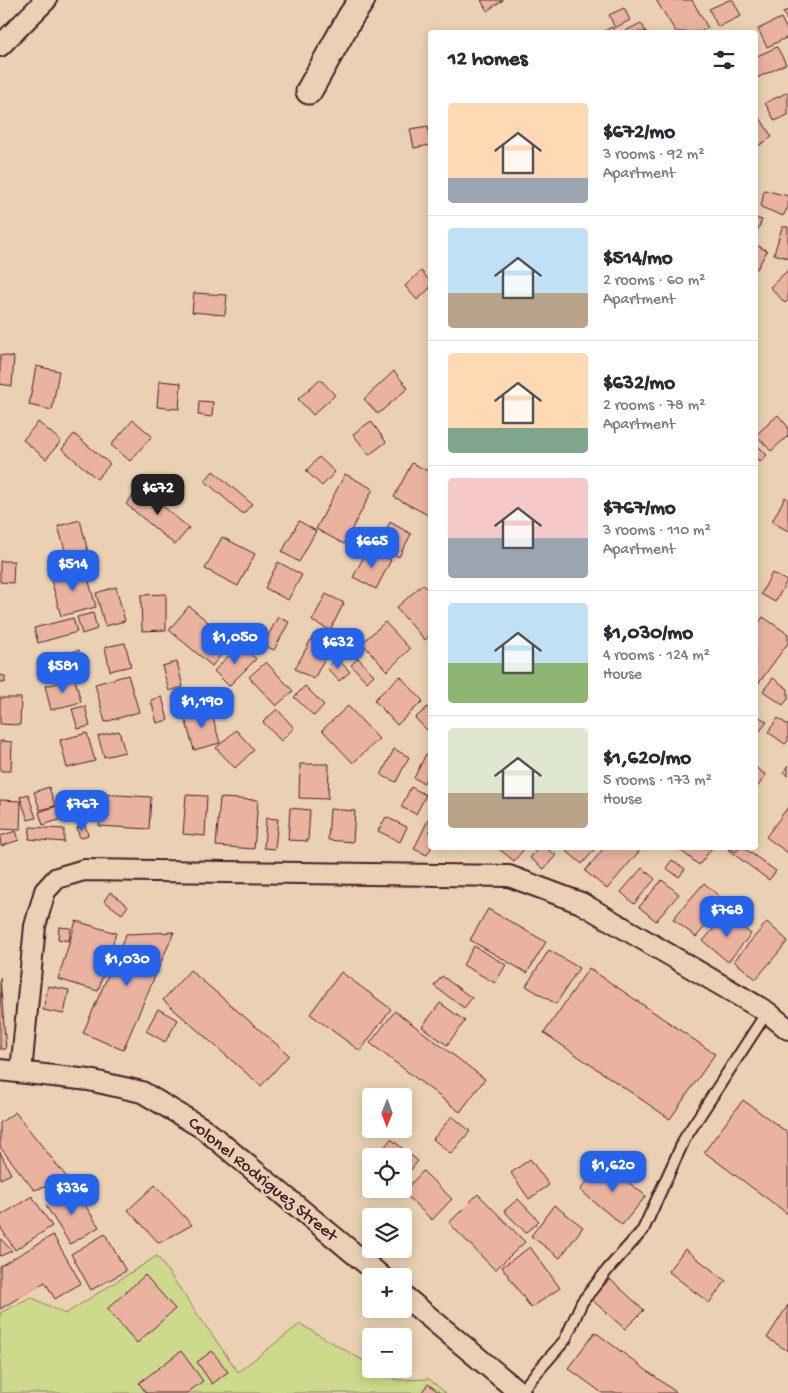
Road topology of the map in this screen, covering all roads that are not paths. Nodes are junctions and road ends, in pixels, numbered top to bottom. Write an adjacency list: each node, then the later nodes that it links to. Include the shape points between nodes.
1 (46, 0): 3 (street)
2 (362, 0): 4 (street)
3 (0, 46)
4 (309, 92)
5 (767, 1012): 6 (street); 8 (street, via 581,903 509,876 84,870 57,878 45,891 35,926); 11 (lane, via 685,1138 643,1230 582,1302 565,1340)
6 (788, 1029)
7 (0, 1070): 8 (street, Colonel Rodriguez Street)
8 (20, 1072): 9 (street, Colonel Rodriguez Street, via 89,1080 142,1092 204,1129)
9 (371, 1268)
10 (412, 1303): 11 (street)
11 (520, 1393)

